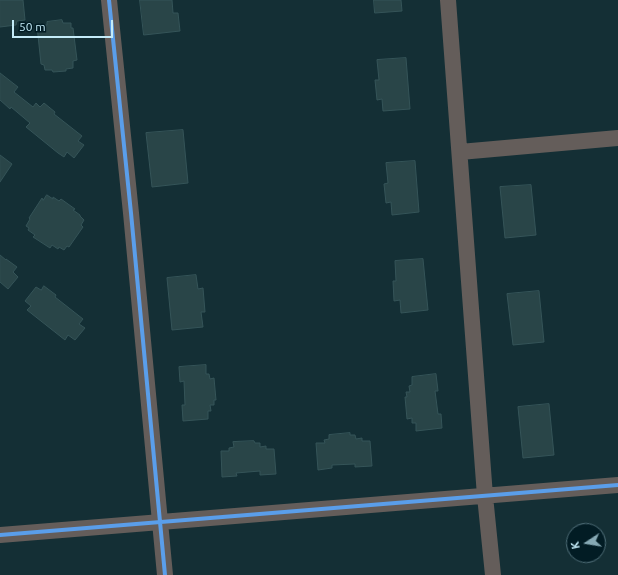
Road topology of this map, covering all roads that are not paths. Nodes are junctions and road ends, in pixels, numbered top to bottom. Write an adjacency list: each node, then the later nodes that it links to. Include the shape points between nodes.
1 (109, 0): 7 (street)
2 (448, 0): 4 (street)
3 (618, 138): 4 (street)
4 (460, 152): 6 (street)
5 (618, 485): 6 (street)
6 (486, 496): 7 (street); 10 (street)
7 (161, 522): 8 (street); 9 (street)
8 (0, 535)
9 (165, 575)
10 (492, 575)

